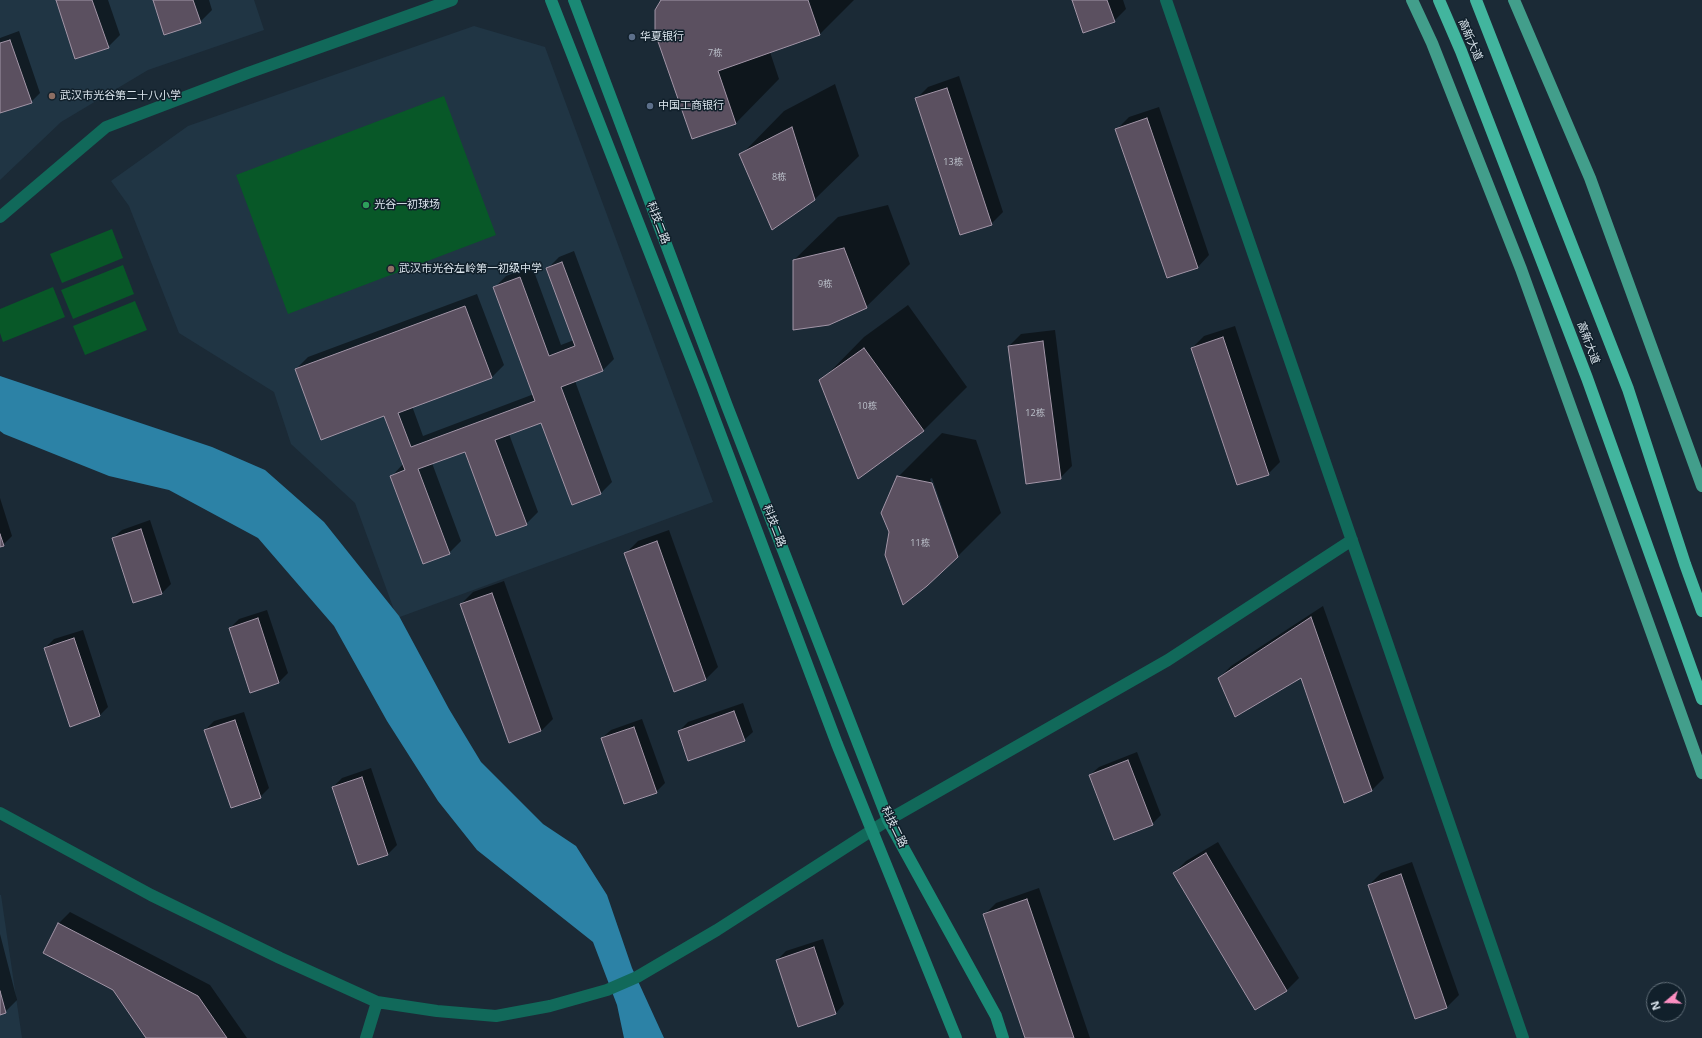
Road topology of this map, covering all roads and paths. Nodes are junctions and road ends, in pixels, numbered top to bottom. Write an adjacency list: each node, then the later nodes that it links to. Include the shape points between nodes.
1 (452, 0): 9 (street, via 106,127)
2 (551, 0): 17 (street, 科技二路)
3 (574, 0): 16 (street, 科技二路, via 727,406)
4 (1166, 0): 11 (street)
5 (1412, 0): 14 (main road, via 1432,43 1522,269)
6 (1439, 0): 13 (highway, 高新大道, via 1587,378)
7 (1476, 0): 12 (highway, 高新大道, via 1628,389)
8 (1514, 0): 10 (main road, via 1590,178)
9 (0, 217)
10 (1702, 486)
11 (1352, 540): 16 (street, via 1168,660); 22 (street)
12 (1702, 611)
13 (1702, 699)
14 (1702, 772)
15 (0, 813): 18 (street, via 151,895)
16 (888, 820): 17 (street); 21 (street, 科技二路, via 996,1016)
17 (872, 831): 18 (street, via 716,930 637,977 607,990 550,1006 496,1016); 20 (street, 科技二路)
18 (377, 1002): 19 (street)
19 (366, 1038)
20 (956, 1038)
21 (1003, 1038)
22 (1523, 1038)

